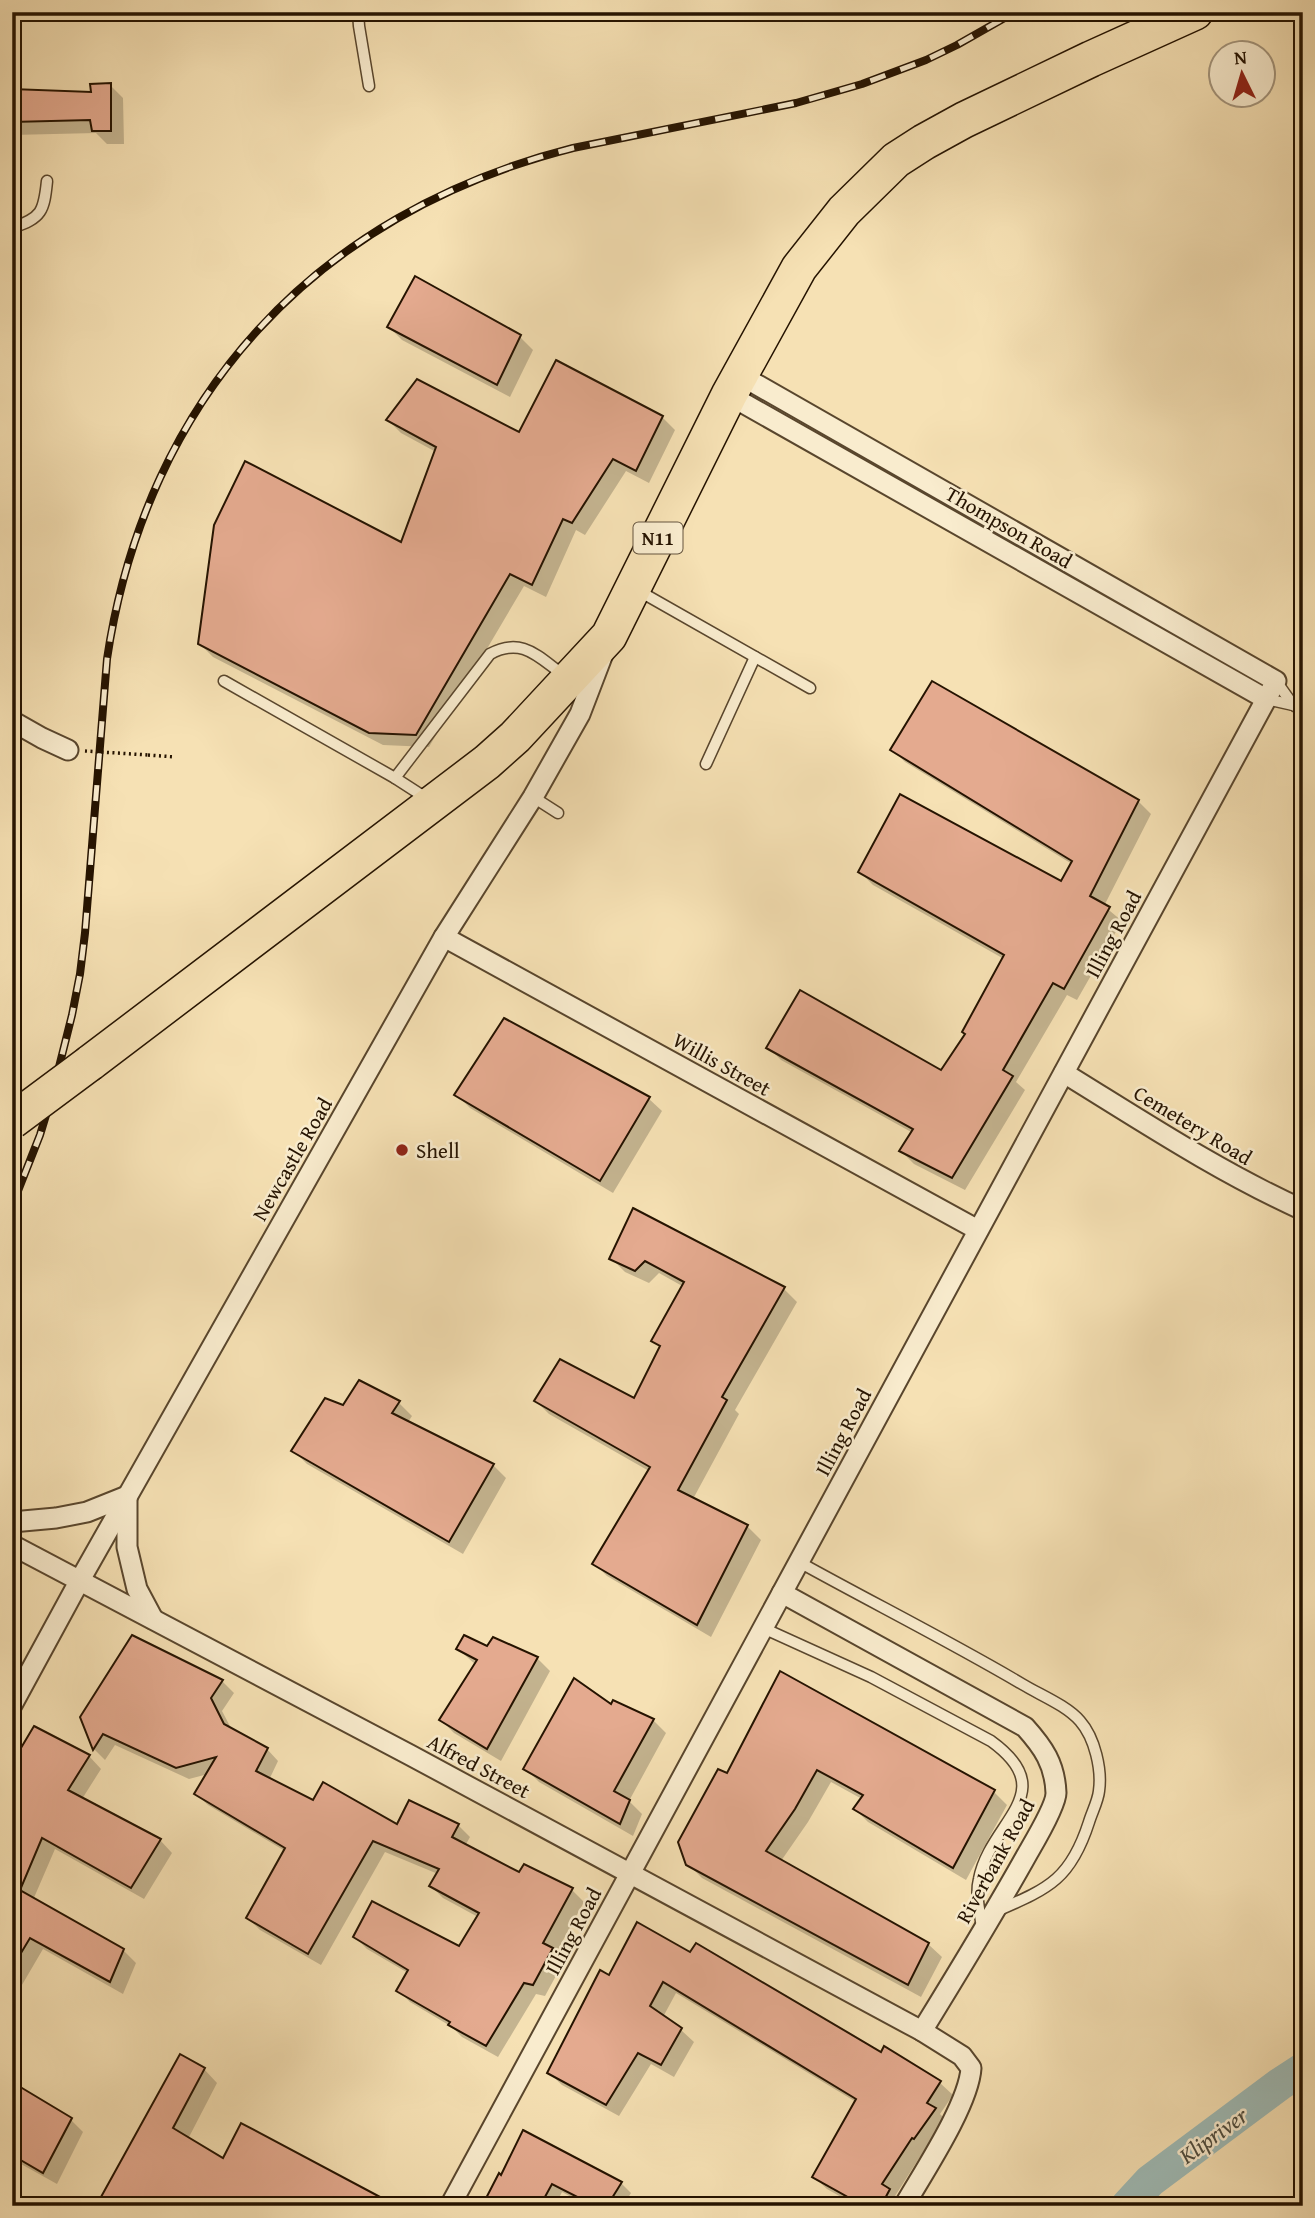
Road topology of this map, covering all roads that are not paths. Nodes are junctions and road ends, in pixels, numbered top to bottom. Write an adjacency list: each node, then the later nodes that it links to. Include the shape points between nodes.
1 (358, 12): 3 (lane)
2 (1195, 12): 6 (highway, N11, via 964,120 897,160 845,211 799,268)
3 (369, 86)
4 (47, 181): 5 (lane, via 44,206 29,223)
5 (12, 228)
6 (735, 385): 7 (highway, N11); 12 (street, Thompson Road); 14 (street, Thompson Road)
7 (632, 588): 8 (highway, N11); 9 (lane)
8 (610, 636): 10 (highway, N11); 21 (street, Newcastle Road, via 580,714)
9 (755, 657): 13 (lane); 19 (lane)
10 (569, 678): 20 (lane, via 517,646 490,654); 22 (highway, N11, via 515,737)
11 (224, 681): 20 (lane)
12 (1276, 681): 14 (street, Illing Road); 15 (lane)
13 (810, 688)
14 (1266, 699): 15 (lane); 25 (street, Illing Road)
15 (1293, 705): 16 (lane)
16 (1303, 711)
17 (12, 721): 18 (street, via 41,738)
18 (77, 750)
19 (706, 764)
20 (395, 778): 22 (lane)
21 (533, 797): 23 (lane); 24 (street, Newcastle Road)
22 (433, 802): 26 (highway, N11, bridge)
23 (558, 813)
24 (444, 937): 28 (street, Willis Street); 29 (street, Newcastle Road)
25 (1064, 1073): 27 (street, Cemetery Road, via 1225,1171); 28 (street, Illing Road)
26 (12, 1121)
27 (1303, 1210)
28 (978, 1230): 32 (street, Illing Road)
29 (127, 1496): 30 (street, via 76,1514); 33 (street, Newcastle Road); 35 (street, via 127,1547 137,1589)
30 (12, 1522)
31 (12, 1545): 33 (street, Alfred Street)
32 (799, 1562): 34 (street, Illing Road); 39 (lane, via 1062,1708 1080,1721 1092,1740 1099,1792 1086,1832 1067,1868 1039,1893)
33 (80, 1580): 35 (street, Alfred Street); 37 (street, Newcastle Road)
34 (782, 1593): 36 (street, Illing Road); 39 (street, Riverbank Road, via 1025,1727 1044,1748 1056,1796)
35 (153, 1619): 38 (street, Alfred Street)
36 (763, 1628): 38 (street, Illing Road); 40 (lane, via 871,1677 979,1734 1017,1764 1022,1794 978,1880)
37 (12, 1705)
38 (631, 1873): 41 (street, Alfred Street); 42 (street, Illing Road)
39 (995, 1911): 40 (street, Riverbank Road)
40 (983, 1932): 41 (street, Riverbank Road)
41 (922, 2031): 43 (street, via 962,2056 971,2068 968,2087)
42 (450, 2206)
43 (904, 2206)

